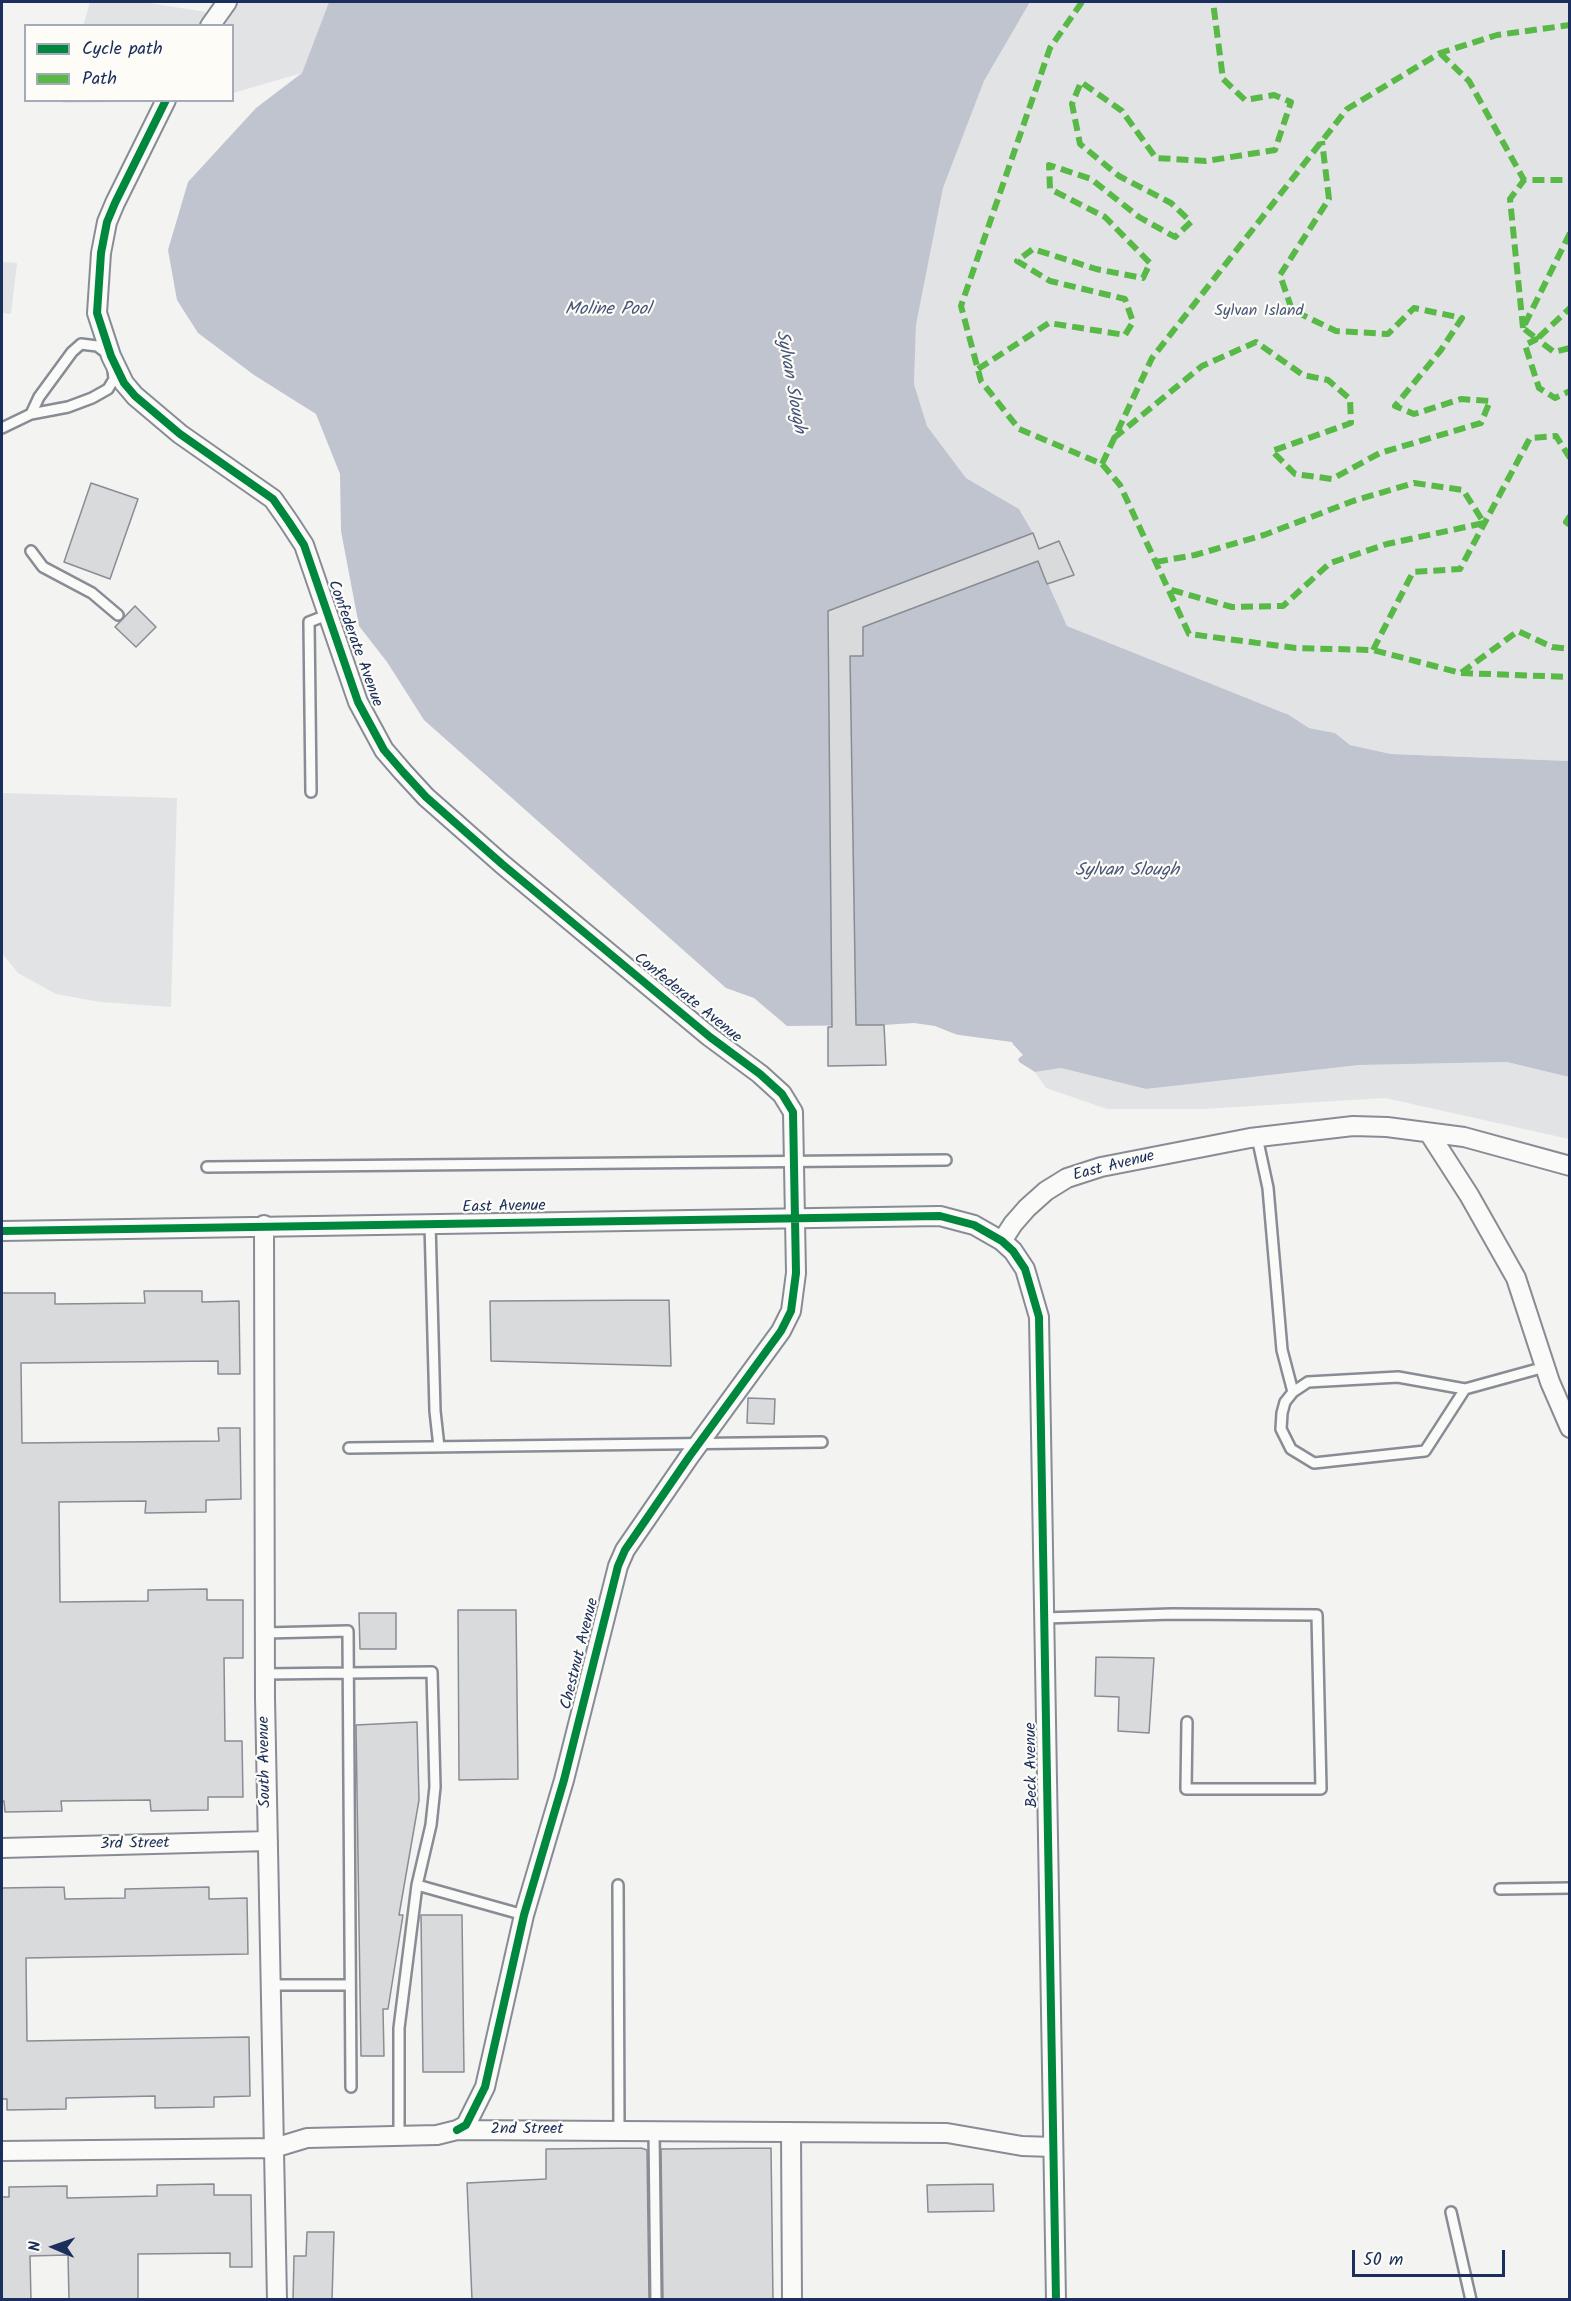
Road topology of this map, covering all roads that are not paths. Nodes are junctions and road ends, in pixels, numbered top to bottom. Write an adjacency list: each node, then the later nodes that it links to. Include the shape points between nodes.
1 (227, 2): 2 (street)
2 (211, 24)
3 (165, 102): 4 (street, Confederate Avenue, via 107,222 97,313)
4 (111, 356): 5 (lane, via 114,379 108,390 68,407); 5 (lane, via 97,346 81,344 39,397); 9 (street, Confederate Avenue, via 135,396 180,434 273,499 304,545)
5 (31, 414): 6 (lane)
6 (2, 428)
7 (31, 551): 8 (lane, via 43,567 92,593)
8 (118, 615)
9 (327, 615): 10 (lane, via 309,622); 14 (street, Confederate Avenue, via 358,702 384,750 426,797 511,872 782,1094 793,1112)
10 (311, 792)
11 (1429, 1133): 12 (street, East Avenue, via 1353,1126); 15 (street, East Avenue, via 1464,1137); 22 (street, via 1516,1278)
12 (1257, 1137): 21 (street, East Avenue, via 1101,1167 1067,1178 1027,1208); 24 (lane, via 1268,1188 1281,1350)
13 (946, 1160): 14 (lane)
14 (795, 1163): 16 (lane); 17 (street, Confederate Avenue)
15 (1569, 1166)
16 (207, 1167)
17 (794, 1218): 18 (street, East Avenue); 21 (street, East Avenue, via 940,1216 974,1225); 27 (street, Chestnut Avenue, via 796,1273 791,1311 781,1331)
18 (430, 1223): 19 (street, East Avenue); 28 (lane)
19 (264, 1225): 20 (street, East Avenue); 31 (street, South Avenue)
20 (2, 1231)
21 (1002, 1241): 30 (street, Beck Avenue, via 1025,1269 1039,1317)
22 (1545, 1367): 23 (lane); 25 (street)
23 (1465, 1389): 24 (lane, via 1398,1377 1308,1382); 24 (lane, via 1425,1451 1314,1463 1291,1449 1283,1435 1282,1413)
24 (1293, 1392)
25 (1569, 1428)
26 (822, 1442): 27 (lane)
27 (699, 1443): 28 (lane); 41 (street, Chestnut Avenue, via 618,1566 564,1780)
28 (439, 1447): 29 (lane)
29 (349, 1448)
30 (1044, 1618): 34 (lane, via 1317,1615 1321,1789 1186,1789); 50 (street, Beck Avenue)
31 (264, 1633): 32 (lane, via 348,1631); 33 (street, South Avenue)
32 (349, 1673): 33 (lane); 37 (lane, via 432,1672 435,1787); 43 (lane)
33 (264, 1674): 35 (street, South Avenue)
34 (1187, 1722)
35 (268, 1841): 36 (street, 3rd Street); 42 (street, South Avenue)
36 (2, 1848)
37 (417, 1885): 41 (lane); 49 (lane, via 399,2028)
38 (618, 1885): 46 (lane)
39 (1569, 1888): 40 (lane)
40 (1500, 1889)
41 (524, 1916): 45 (street, Chestnut Avenue, via 485,2087 466,2125)
42 (271, 1985): 43 (lane); 51 (street, South Avenue)
43 (350, 1985): 44 (lane)
44 (351, 2087)
45 (457, 2130): 46 (street, 2nd Street); 49 (street, 2nd Street)
46 (619, 2131): 47 (street, 2nd Street)
47 (654, 2131): 48 (street, 2nd Street); 55 (lane)
48 (791, 2132): 50 (street, 2nd Street, via 947,2133 1022,2146); 56 (street)
49 (399, 2136): 51 (street, 2nd Street, via 307,2138)
50 (1053, 2147): 57 (street, Beck Avenue)
51 (274, 2148): 52 (street, 2nd Street); 54 (street, South Avenue)
52 (2, 2151)
53 (1451, 2212): 58 (lane)
54 (277, 2300)
55 (656, 2300)
56 (792, 2300)
57 (1056, 2300)
58 (1471, 2300)

